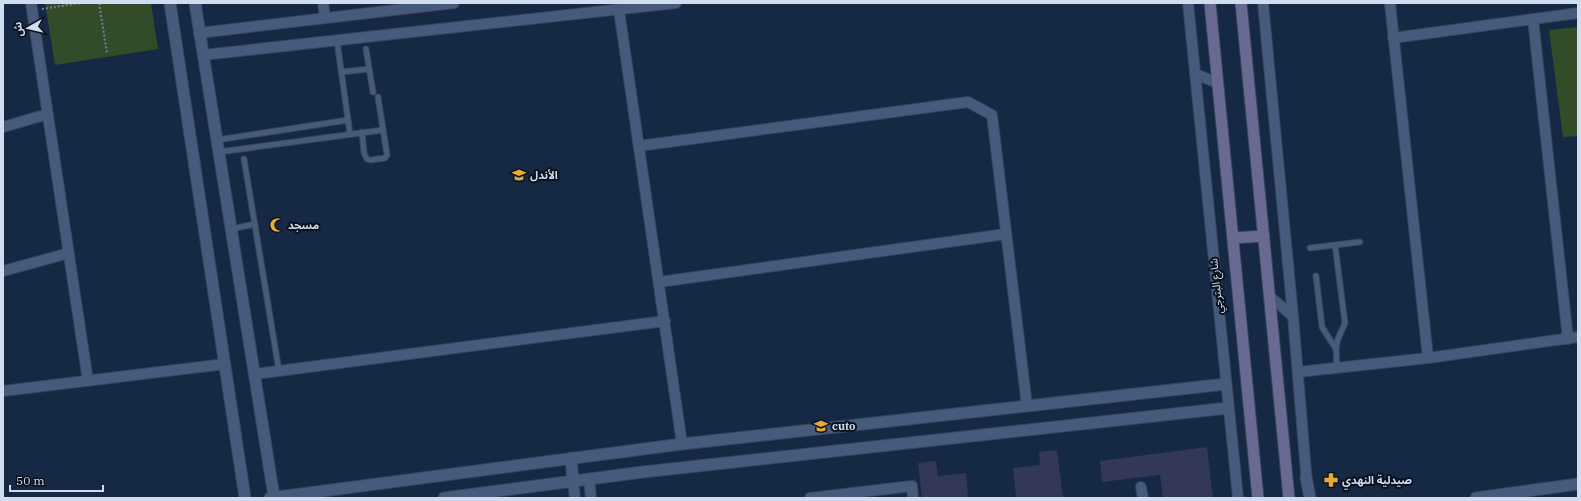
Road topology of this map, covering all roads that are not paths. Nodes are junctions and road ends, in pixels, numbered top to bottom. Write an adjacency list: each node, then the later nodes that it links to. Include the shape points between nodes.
1 (170, 3): 55 (street)
2 (195, 3): 16 (street)
3 (323, 3): 14 (street)
4 (454, 3): 14 (street)
5 (676, 3): 12 (street)
6 (1188, 3): 23 (street, شارع البترجي)
7 (1210, 3): 24 (main road, شارع البترجي)
8 (1241, 3): 40 (main road)
9 (1264, 3): 50 (street)
10 (1390, 3): 17 (street)
11 (32, 7): 27 (street)
12 (619, 10): 18 (street); 34 (street)
13 (1578, 13): 15 (street)
14 (325, 18): 16 (street)
15 (1533, 19): 17 (street); 52 (street)
16 (199, 33): 20 (street)
17 (1393, 38): 54 (street)
18 (336, 41): 20 (street); 22 (lane)
19 (366, 49): 21 (lane)
20 (203, 55): 33 (street)
21 (369, 69): 22 (lane); 25 (lane)
22 (341, 72): 28 (lane)
23 (1195, 74): 24 (street); 61 (street, شارع البترجي)
24 (1218, 83): 41 (main road, شارع البترجي)
25 (373, 92)
26 (378, 96): 30 (lane)
27 (48, 114): 29 (street); 45 (street)
28 (348, 120): 32 (lane); 33 (lane)
29 (3, 127)
30 (383, 130): 31 (lane); 31 (lane, via 387,155 381,160 367,159)
31 (362, 132): 32 (lane)
32 (350, 134): 35 (lane)
33 (217, 140): 35 (street)
34 (639, 146): 39 (street, via 968,102 992,115); 48 (street)
35 (218, 152): 38 (street)
36 (244, 159): 37 (lane)
37 (255, 224): 38 (lane); 57 (lane)
38 (231, 229): 59 (street)
39 (1006, 234): 48 (street); 63 (street)
40 (1264, 236): 41 (main road); 49 (main road)
41 (1233, 238): 81 (main road, شارع البترجي)
42 (1360, 242): 43 (lane)
43 (1335, 245): 44 (lane); 53 (lane, via 1345,323)
44 (1310, 248)
45 (69, 253): 46 (street); 60 (street)
46 (3, 271)
47 (1316, 276): 53 (lane, via 1322,326)
48 (659, 282): 51 (street)
49 (1270, 297): 50 (street); 82 (main road)
50 (1293, 316): 58 (street)
51 (665, 321): 57 (street); 65 (street)
52 (1573, 338): 54 (street)
53 (1336, 349): 56 (lane)
54 (1428, 358): 56 (street)
55 (225, 364): 60 (street); 72 (street)
56 (1337, 368): 58 (street)
57 (279, 371): 59 (street)
58 (1298, 372): 67 (street)
59 (255, 374): 73 (street)
60 (88, 381): 62 (street)
61 (1226, 384): 63 (street); 64 (street, شارع البترجي)
62 (3, 391)
63 (1027, 406): 65 (street)
64 (1228, 408): 68 (street); 80 (street, شارع البترجي)
65 (682, 444): 66 (street)
66 (571, 458): 69 (street); 73 (street)
67 (1306, 477): 83 (street)
68 (589, 479): 69 (street); 76 (street)
69 (573, 481): 74 (street); 75 (street)
70 (1578, 484): 84 (street)
71 (1141, 487): 79 (street)
72 (245, 498)
73 (272, 498)
74 (444, 498)
75 (575, 498)
76 (591, 498)
77 (810, 498): 78 (street, via 912,486)
78 (913, 498)
79 (1143, 498)
80 (1238, 498)
81 (1258, 498)
82 (1289, 498)
83 (1309, 498)
84 (1476, 498)

